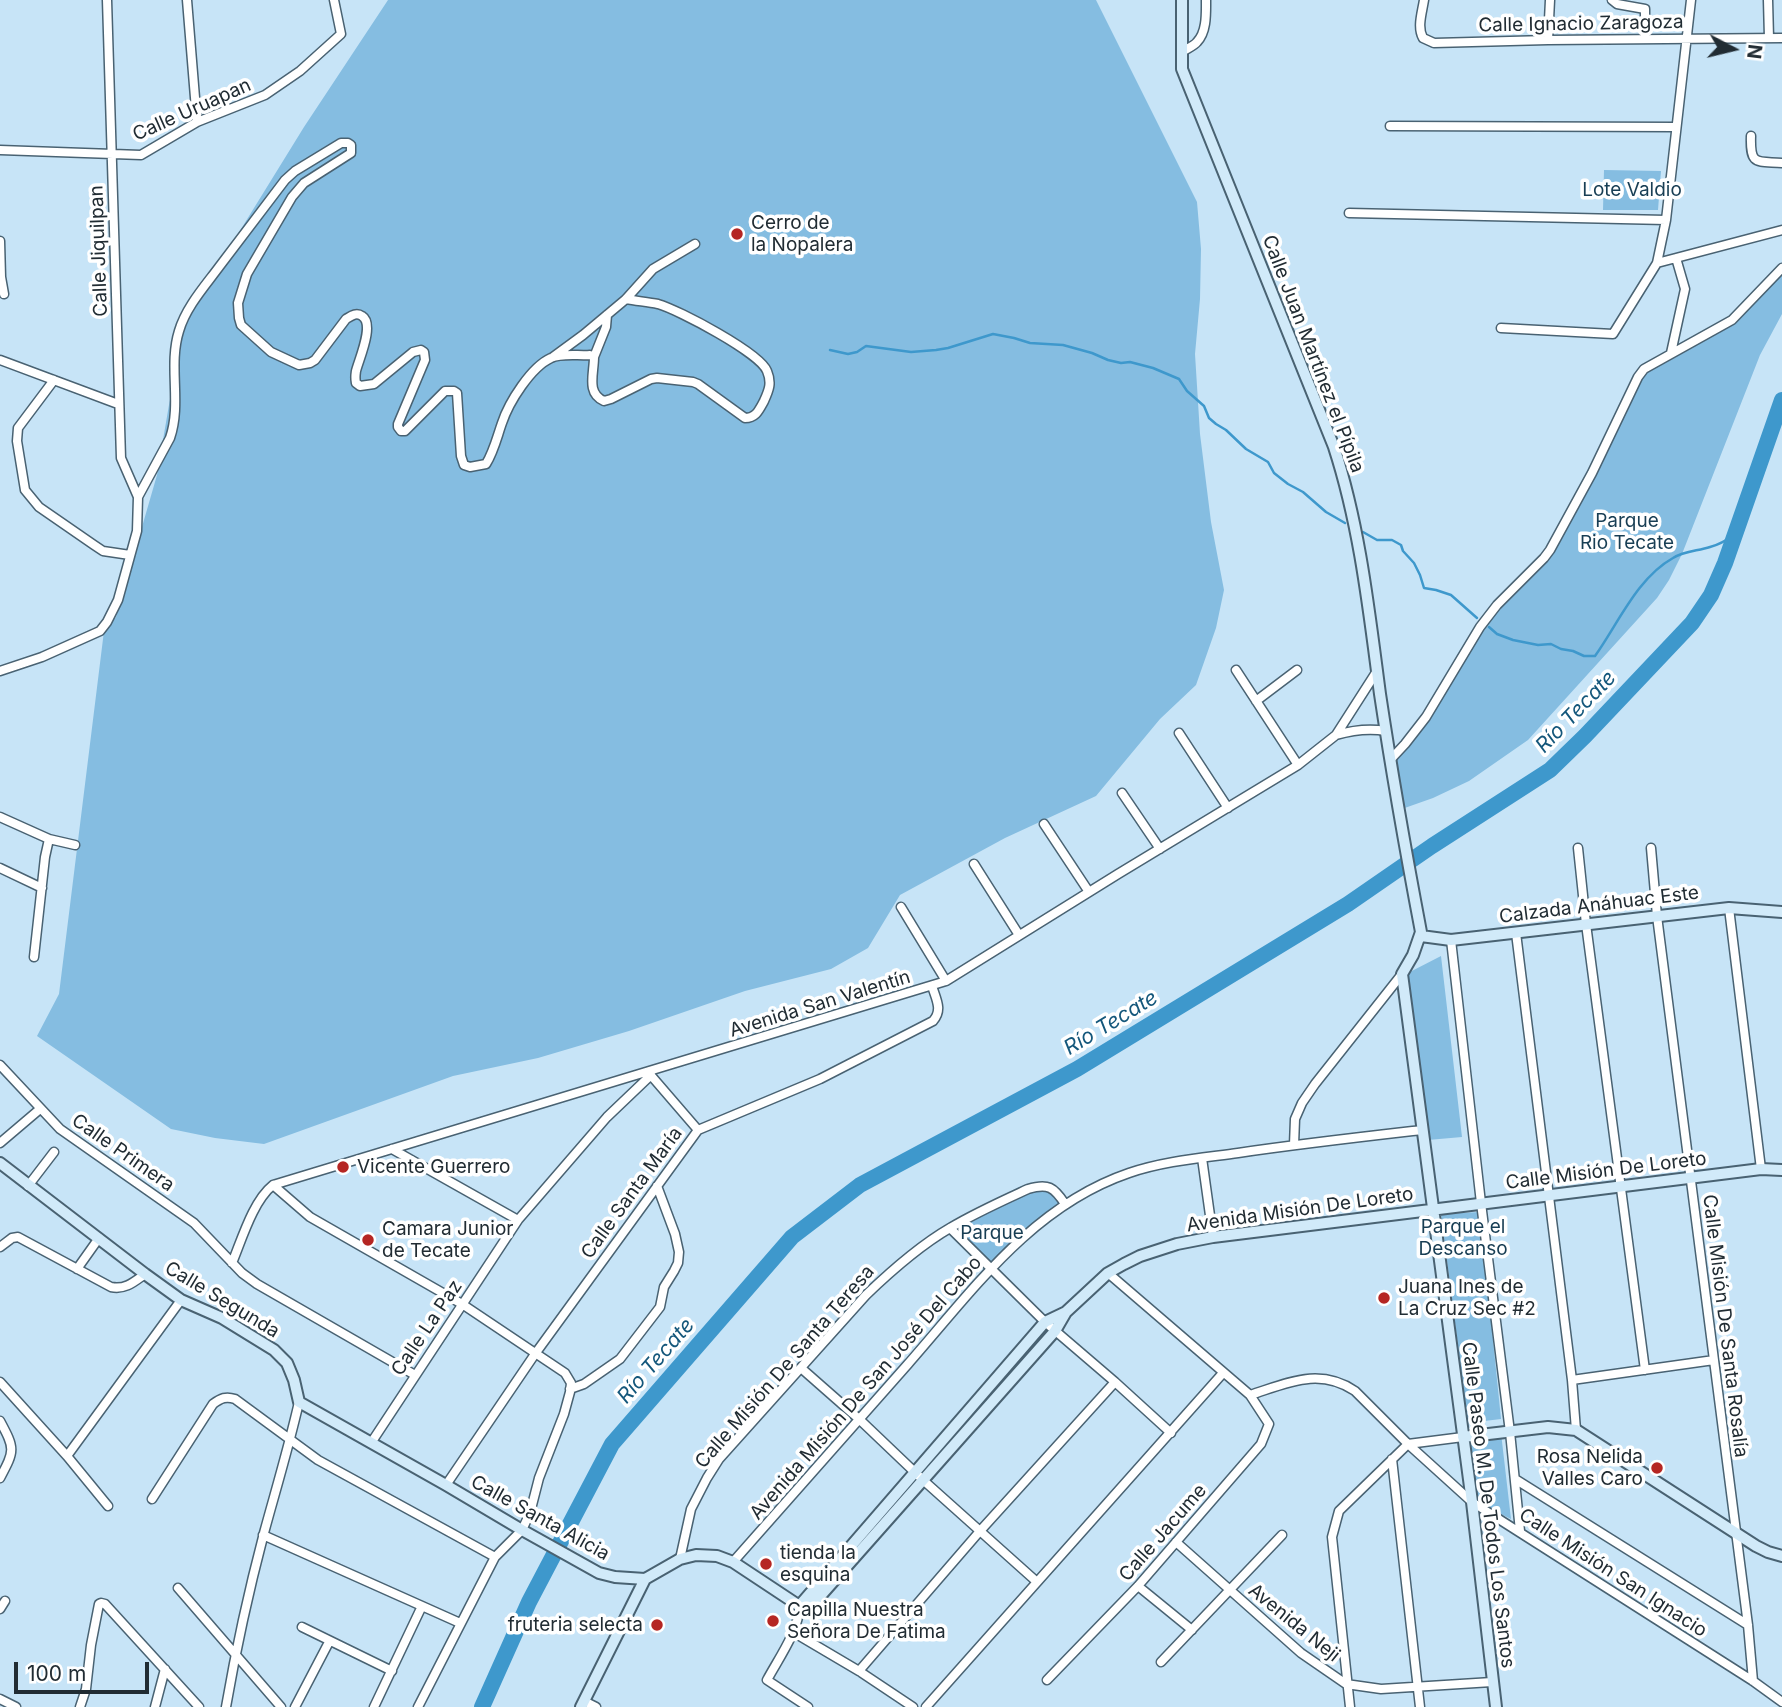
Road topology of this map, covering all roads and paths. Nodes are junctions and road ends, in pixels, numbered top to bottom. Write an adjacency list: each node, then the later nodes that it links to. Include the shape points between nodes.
1 (107, 0): 22 (street, Calle Jiquilpan)
2 (187, 0): 17 (street)
3 (334, 0): 17 (street, Calle Uruapan, via 341,34 300,71 265,95)
4 (1182, 0): 16 (main road, Calle Juan Martínez el Pípila)
5 (1206, 0): 16 (street, via 1203,32)
6 (1424, 0): 15 (street, Calle Ignacio Zaragoza, via 1420,28 1423,38 1434,43)
7 (1550, 0): 15 (street)
8 (1612, 0): 14 (street, via 1645,9)
9 (1691, 0): 11 (street)
10 (1768, 0): 12 (street)
11 (1687, 38): 12 (street, Calle Ignacio Zaragoza); 14 (street, Calle Ignacio Zaragoza); 19 (street)
12 (1769, 38): 13 (street, Calle Ignacio Zaragoza)
13 (1782, 38)
14 (1645, 39): 15 (street, Calle Ignacio Zaragoza)
15 (1548, 40)
16 (1182, 52): 47 (main road, Calle Juan Martínez el Pípila, via 1182,69 1194,102 1341,470 1363,569)
17 (197, 122): 22 (street, Calle Uruapan, via 141,155)
18 (1390, 126): 19 (street)
19 (1676, 127): 25 (street)
20 (1751, 136): 23 (street, via 1755,159)
21 (0, 150): 22 (street, Calle Uruapan)
22 (111, 154): 41 (street, Calle Jiquilpan)
23 (1782, 163)
24 (1349, 213): 25 (street)
25 (1666, 220): 30 (street)
26 (1782, 230): 29 (street)
27 (0, 241): 32 (street)
28 (695, 244): 33 (street, via 653,269)
29 (1676, 258): 30 (street); 36 (street, via 1685,289)
30 (1657, 263): 35 (street, via 1614,334)
31 (1782, 268): 36 (street, via 1732,320)
32 (4, 293)
33 (626, 299): 34 (street); 38 (street, via 660,304 757,358 771,385 759,411 747,418 696,383 657,378 604,401 592,390)
34 (607, 315): 37 (street); 38 (street)
35 (1501, 328)
36 (1671, 353): 52 (street, via 1638,377 1550,550 1480,627 1426,717)
37 (553, 357): 38 (street); 42 (street, via 513,400 486,464 470,467 461,456 456,391 445,391 404,431 398,427 425,360 421,350 374,384 360,386 355,374 368,326 361,315 346,319 315,360 305,365 271,352 241,325 238,311 247,274 298,189 351,153 351,145 341,143 285,180 186,314 176,346 173,429)
38 (594, 357)
39 (0, 360): 40 (street)
40 (54, 380): 41 (street); 43 (street, via 18,428 25,490 39,507 103,551)
41 (118, 404): 42 (street, Calle Jiquilpan, via 121,458)
42 (138, 497): 43 (street)
43 (130, 555): 46 (street, via 118,600 100,631)
44 (1236, 670): 48 (street)
45 (1297, 670): 48 (street)
46 (0, 671)
47 (1377, 671): 49 (main road, Calle Juan Martínez el Pípila); 51 (street, Avenida San Valentín)
48 (1256, 701): 53 (street)
49 (1386, 731): 51 (street, via 1359,729); 52 (main road, Calle Juan Martínez el Pípila)
50 (1179, 733): 55 (street)
51 (1336, 735): 53 (street, Avenida San Valentín)
52 (1391, 760): 74 (main road, Calle Juan Martínez el Pípila)
53 (1298, 765): 55 (street, Avenida San Valentín)
54 (1122, 793): 62 (street)
55 (1228, 808): 62 (street, Avenida San Valentín)
56 (0, 817): 58 (street)
57 (1044, 824): 66 (street)
58 (49, 839): 59 (street); 65 (street)
59 (75, 845)
60 (1578, 848): 71 (street)
61 (1651, 848): 70 (street, Calle Misión De Santa Rosalía)
62 (1160, 849): 66 (street, Avenida San Valentín)
63 (974, 864): 73 (street)
64 (0, 868): 65 (street)
65 (42, 888): 76 (street)
66 (1089, 892): 73 (street, Avenida San Valentín)
67 (901, 907): 78 (street)
68 (1729, 908): 69 (main road, Calzada Anáhuac Este); 70 (main road, Calzada Anáhuac Este); 91 (street)
69 (1782, 912)
70 (1657, 916): 71 (main road, Calzada Anáhuac Este); 93 (street, Calle Misión De Santa Rosalía)
71 (1586, 923): 72 (main road, Calzada Anáhuac Este); 98 (street)
72 (1516, 933): 75 (main road, Calzada Anáhuac Este); 99 (street)
73 (1018, 935): 78 (street, Avenida San Valentín)
74 (1420, 936): 75 (main road, Calzada Anáhuac Este); 77 (main road)
75 (1451, 940): 100 (street)
76 (34, 957)
77 (1402, 974): 84 (main road, Calle Paseo M. De Todos Los Santos); 86 (street, via 1302,1103 1295,1119)
78 (946, 981): 79 (street, Avenida San Valentín)
79 (932, 986): 81 (street, Avenida San Valentín); 83 (street, Calle Santa María, via 939,1012 933,1021 820,1079)
80 (0, 1065): 82 (street, Calle Primera)
81 (650, 1074): 83 (street); 87 (street, Avenida San Valentín); 103 (street, Calle La Paz)
82 (40, 1109): 85 (street); 108 (street, Calle Primera, via 60,1129 194,1223)
83 (698, 1130): 97 (street, Calle Santa María)
84 (1422, 1130): 86 (street, Avenida Misión De San José Del Cabo); 102 (main road, Calle Paseo M. De Todos Los Santos)
85 (0, 1143)
86 (1294, 1145): 89 (street, Avenida Misión De San José Del Cabo)
87 (392, 1149): 95 (street, Avenida San Valentín); 103 (street)
88 (54, 1152): 96 (street)
89 (1202, 1158): 101 (street, Avenida Misión De San José Del Cabo, via 1129,1173); 105 (street)
90 (0, 1163): 96 (main road, Calle Segunda)
91 (1765, 1169): 92 (main road, Calle Misión De Loreto); 93 (main road, Calle Misión De Loreto); 94 (main road)
92 (1782, 1170)
93 (1690, 1179): 98 (main road, Calle Misión De Loreto); 119 (street, Calle Misión De Santa Rosalía)
94 (1782, 1179)
95 (274, 1185): 108 (street, via 258,1202); 114 (street, via 310,1217)
96 (28, 1186): 106 (main road, Calle Segunda)
97 (657, 1186): 118 (street, Calle Santa María); 127 (street, via 679,1252 660,1307 620,1359)
98 (1620, 1187): 99 (main road, Calle Misión De Loreto); 121 (street)
99 (1549, 1195): 100 (main road, Calle Misión De Loreto); 124 (street)
100 (1481, 1203): 102 (main road, Calle Misión De Loreto); 133 (street)
101 (1065, 1204): 104 (street, Calle Misión De Santa Teresa, via 1058,1192 1039,1186); 110 (street, Avenida Misión De San José Del Cabo, via 1032,1228)
102 (1434, 1210): 105 (main road, Avenida Misión De Loreto); 135 (main road, Calle Paseo M. De Todos Los Santos)
103 (518, 1220): 114 (street, Calle La Paz)
104 (950, 1228): 110 (street); 120 (street, Calle Misión De Santa Teresa, via 888,1273)
105 (1213, 1237): 111 (main road, Avenida Misión De Loreto, via 1140,1256)
106 (99, 1238): 109 (street); 112 (main road, Calle Segunda)
107 (0, 1247): 109 (street, via 18,1237)
108 (232, 1262): 123 (street, Calle Primera, via 257,1284)
109 (77, 1269): 112 (street, via 118,1289)
110 (991, 1269): 116 (street); 130 (street, Avenida Misión De San José Del Cabo)
111 (1108, 1273): 115 (main road, Avenida Misión De Loreto); 122 (street)
112 (145, 1274): 113 (main road, Calle Segunda)
113 (181, 1300): 129 (main road, Calle Segunda, via 222,1318 274,1350 287,1363); 139 (street)
114 (462, 1304): 118 (street); 123 (street, Calle La Paz)
115 (1066, 1312): 116 (main road); 117 (main road)
116 (1045, 1322): 117 (street); 141 (main road)
117 (1055, 1331): 126 (street); 141 (main road)
118 (534, 1353): 127 (street, via 565,1373); 144 (street, Calle Santa María)
119 (1714, 1360): 121 (street); 151 (street, Calle Misión De Santa Rosalía)
120 (801, 1368): 130 (street); 157 (street, Calle Misión De Santa Teresa, via 707,1478 691,1508)
121 (1644, 1370): 124 (street)
122 (1223, 1373): 128 (street); 134 (street)
123 (415, 1375): 137 (street, Calle La Paz)
124 (1572, 1380): 132 (street)
125 (0, 1382): 139 (street)
126 (1115, 1382): 134 (street); 149 (street)
127 (570, 1389): 148 (street)
128 (1251, 1395): 138 (street, Calle Misión San Ignacio, via 1296,1381 1338,1381 1355,1391); 154 (street, Calle Jacume, via 1269,1424 1261,1444)
129 (299, 1402): 136 (street, Calle Segunda); 137 (main road, Calle Santa Alicia)
130 (859, 1419): 141 (street); 158 (street, Avenida Misión De San José Del Cabo)
131 (0, 1421): 142 (street, via 12,1451)
132 (1576, 1430): 133 (main road, via 1548,1427); 151 (main road)
133 (1510, 1432): 135 (main road); 143 (street)
134 (1171, 1433): 160 (street)
135 (1463, 1437): 138 (street); 146 (main road, Calle Paseo M. De Todos Los Santos)
136 (291, 1438): 145 (street, via 235,1399 224,1397 213,1404); 152 (street, Calle Segunda); 156 (street, via 318,1460)
137 (371, 1443): 144 (main road, Calle Santa Alicia)
138 (1408, 1444): 140 (street); 146 (street, Calle Misión San Ignacio)
139 (67, 1456): 147 (street)
140 (1392, 1459): 180 (street, via 1339,1511 1332,1537); 181 (street)
141 (919, 1477): 149 (street); 165 (main road)
142 (0, 1478)
143 (1515, 1479): 150 (street); 167 (street)
144 (446, 1485): 148 (main road, Calle Santa Alicia)
145 (152, 1499)
146 (1472, 1502): 150 (street, Calle Misión San Ignacio); 179 (main road, Calle Paseo M. De Todos Los Santos)
147 (108, 1506)
148 (522, 1531): 156 (street); 159 (main road, Calle Santa Alicia, via 599,1573)
149 (980, 1531): 160 (street); 176 (street)
150 (1520, 1531): 178 (street, Calle Misión San Ignacio)
151 (1736, 1534): 155 (main road); 167 (street, Calle Misión De Santa Rosalía)
152 (263, 1535): 164 (street); 172 (street, Calle Segunda)
153 (1282, 1535): 163 (street)
154 (1176, 1542): 161 (street, Calle Jacume); 163 (street, Avenida Neji)
155 (1782, 1556)
156 (495, 1557): 166 (street)
157 (680, 1559): 158 (main road, via 705,1555); 159 (main road)
158 (733, 1563): 165 (main road)
159 (645, 1579): 184 (main road)
160 (1037, 1582): 197 (street)
161 (1138, 1586): 169 (street); 177 (street, Calle Jacume)
162 (178, 1588): 172 (street)
163 (1229, 1590): 169 (street); 180 (street, Avenida Neji, via 1301,1653)
164 (422, 1606): 166 (street); 175 (street)
165 (802, 1611): 170 (street)
166 (460, 1623): 193 (street)
167 (1748, 1625): 178 (street, Calle Misión De Santa Rosalía)
168 (302, 1627): 171 (street)
169 (1192, 1630): 173 (street)
170 (793, 1632): 176 (street); 195 (street, via 767,1680)
171 (329, 1642): 175 (street); 191 (street)
172 (236, 1653): 189 (street, Calle Segunda); 190 (street)
173 (1161, 1661)
174 (165, 1669): 186 (street, via 101,1603); 187 (street); 188 (street)
175 (392, 1671): 192 (street)
176 (859, 1671): 196 (street)
177 (1047, 1680)
178 (1753, 1681): 183 (street, Calle Misión San Ignacio)
179 (1492, 1682): 181 (street, Avenida Neji); 200 (main road, Calle Paseo M. De Todos Los Santos)
180 (1346, 1684): 181 (street, Avenida Neji); 198 (street)
181 (1418, 1688): 199 (street)
182 (0, 1699): 185 (street)
183 (1782, 1702)
184 (582, 1704): 194 (street)
185 (16, 1707)
186 (80, 1707)
187 (155, 1707)
188 (199, 1707)
189 (226, 1707)
190 (281, 1707)
191 (295, 1707)
192 (374, 1707)
193 (418, 1707)
194 (596, 1707)
195 (808, 1707)
196 (913, 1707)
197 (926, 1707)
198 (1350, 1707)
199 (1420, 1707)
200 (1496, 1707)

